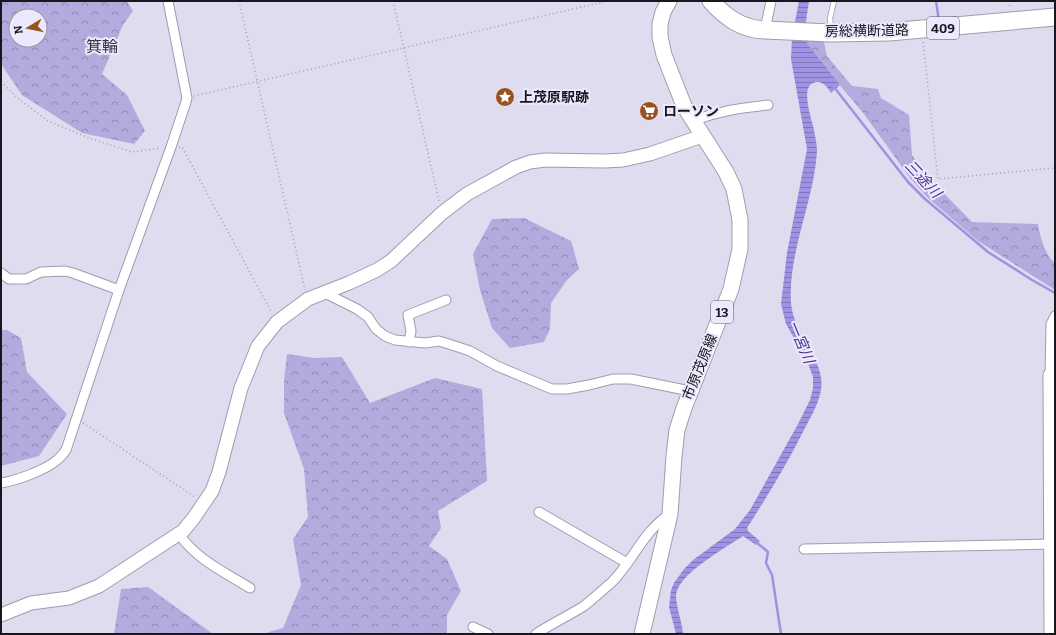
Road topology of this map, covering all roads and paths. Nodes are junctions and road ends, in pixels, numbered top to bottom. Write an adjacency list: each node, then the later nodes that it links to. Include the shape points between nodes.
1 (168, 1): 15 (street)
2 (239, 1): 14 (path)
3 (394, 1): 13 (path)
4 (608, 1): 13 (path)
5 (669, 1): 17 (main road, 市原茂原線 / 13, via 660,24 660,37 670,73)
6 (712, 1): 10 (highway, 房総横断道路 / 409, via 734,22 754,30)
7 (771, 1): 10 (street)
8 (834, 1): 12 (lane, via 830,18)
9 (1055, 17): 11 (highway, 房総横断道路 / 409)
10 (765, 30): 12 (highway, 房総横断道路 / 409)
11 (921, 30): 12 (highway, 房総横断道路 / 409); 19 (path, via 938,180)
12 (831, 32)
13 (404, 48): 14 (path); 20 (path)
14 (258, 82): 15 (path); 24 (path)
15 (187, 98): 22 (street)
16 (768, 106): 17 (street, via 712,113)
17 (692, 121): 18 (main road, 市原茂原線 / 13)
18 (702, 136): 20 (street, via 650,154 623,160 530,162 467,194); 29 (main road, 市原茂原線 / 13, via 734,189 740,220 740,249 731,289)
19 (1055, 168)
20 (442, 213): 23 (street, via 391,261 349,283)
21 (1, 273): 22 (street, via 9,279 26,279 41,272 65,271)
22 (119, 290): 30 (street)
23 (324, 292): 24 (street); 27 (street, via 357,309 385,336)
24 (308, 299): 32 (street, via 277,322 258,346 241,388 219,472)
25 (446, 300): 27 (street, via 408,315 411,331)
26 (1055, 316): 28 (street, via 1051,324)
27 (408, 342): 29 (street, via 439,341 455,346 552,389 567,389 613,378 631,379)
28 (1050, 375): 36 (street)
29 (690, 391): 34 (main road, 市原茂原線 / 13, via 677,430)
30 (76, 418): 31 (street, via 66,450 57,461 40,470); 32 (path)
31 (1, 483)
32 (205, 503): 35 (street)
33 (539, 512): 38 (street)
34 (670, 514): 38 (street, via 644,538); 44 (main road, 市原茂原線 / 13)
35 (179, 534): 39 (street, via 187,546 210,564); 40 (street, via 99,586 69,598 32,603)
36 (1053, 544): 37 (street); 45 (street)
37 (804, 549)
38 (627, 563): 43 (street, via 613,581 584,605)
39 (250, 588)
40 (2, 611)
41 (473, 627): 42 (street)
42 (488, 634)
43 (536, 634)
44 (642, 634)
45 (1051, 634)

